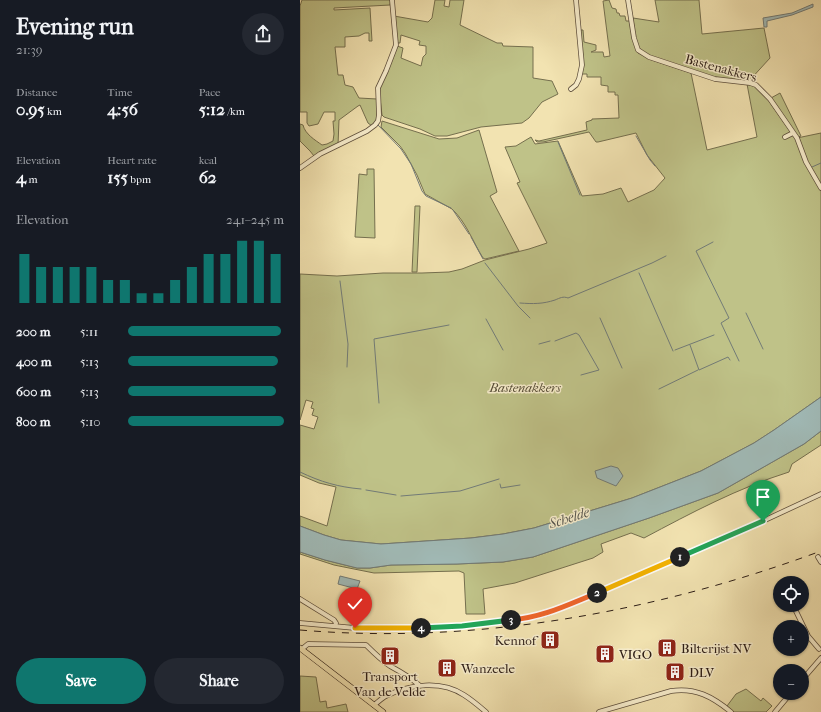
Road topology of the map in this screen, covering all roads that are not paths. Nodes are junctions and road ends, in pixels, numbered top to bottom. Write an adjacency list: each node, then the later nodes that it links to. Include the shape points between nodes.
1 (392, 0): 11 (street, via 396,46 378,88 378,121 368,131 320,154)
2 (576, 0): 4 (street, via 582,65 579,79)
3 (628, 0): 5 (street, Bastenakkers, via 636,45 641,53 714,79 756,85 770,99)
4 (571, 89)
5 (793, 133): 6 (street); 8 (street, Bastenakkers)
6 (786, 137)
7 (802, 137): 8 (street)
8 (797, 138): 9 (street, Bastenakkers)
9 (806, 162): 10 (street); 12 (street, Bastenakkers)
10 (802, 167)
11 (300, 168)
12 (821, 188)
13 (821, 494): 19 (street, via 665,564 540,616 445,627)
14 (818, 557): 15 (street)
15 (821, 562)
16 (300, 599): 19 (street, via 334,620)
17 (796, 612): 21 (street, via 808,636)
18 (300, 623): 19 (street)
19 (335, 626)
20 (301, 648): 24 (street, via 308,644 366,645 377,656); 26 (main road)
21 (820, 649)
22 (821, 658): 23 (street)
23 (809, 672)
24 (419, 685): 26 (street, via 386,696); 28 (street, via 456,691)
25 (785, 700): 31 (street)
26 (376, 706): 27 (main road)
27 (383, 712)
28 (486, 712)
29 (599, 712): 30 (street, via 671,690 680,690 708,695)
30 (731, 712)
31 (775, 712)

